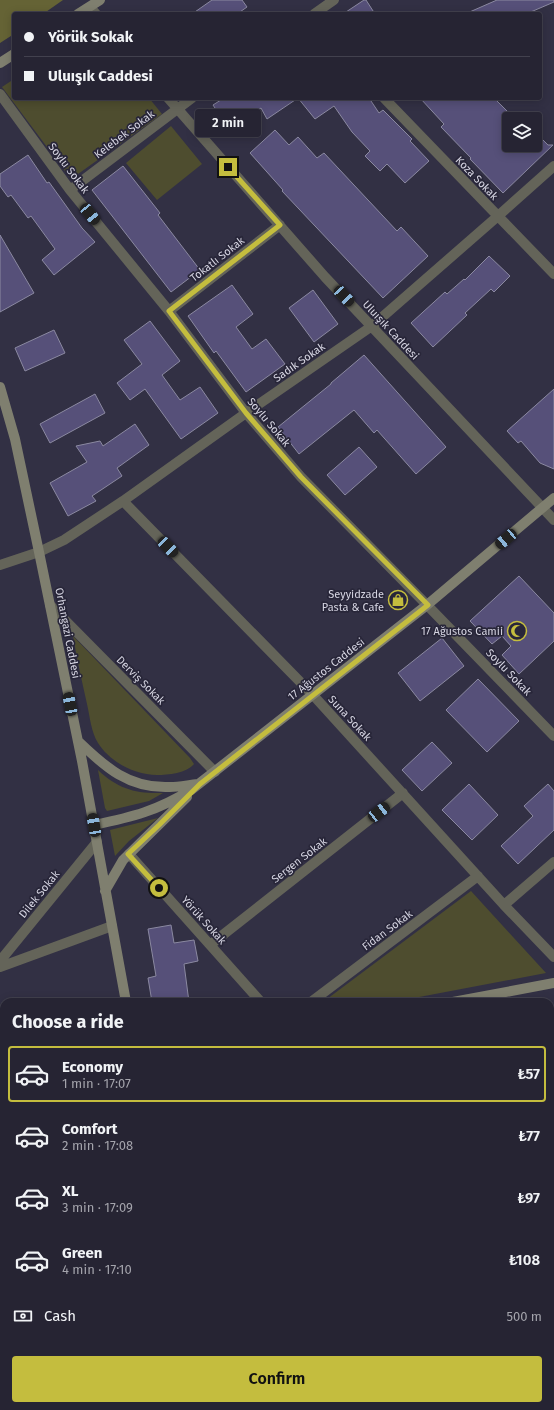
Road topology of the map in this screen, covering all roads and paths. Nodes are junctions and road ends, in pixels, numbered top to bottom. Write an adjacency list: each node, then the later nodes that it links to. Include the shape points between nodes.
1 (100, 0): 3 (street)
2 (334, 0): 4 (street)
3 (93, 10)
4 (317, 12)
5 (12, 55): 6 (street)
6 (0, 63)
7 (0, 94): 13 (street, Soylu Sokak)
8 (170, 100): 11 (street, Uluışık Caddesi)
9 (189, 100): 11 (street, Kelebek Sokak)
10 (386, 100): 14 (street, Koza Sokak)
11 (177, 109): 13 (street, Kelebek Sokak); 15 (street, Uluışık Caddesi)
12 (554, 166): 14 (street, Sadık Sokak)
13 (70, 190): 17 (street, Soylu Sokak)
14 (498, 216): 16 (street, Koza Sokak); 18 (street, Sadık Sokak)
15 (280, 225): 17 (street, Tokatlı Sokak); 18 (street, Uluışık Caddesi)
16 (554, 274)
17 (169, 311): 20 (street, Soylu Sokak)
18 (372, 326): 20 (street, Sadık Sokak); 23 (street, Uluışık Caddesi)
19 (0, 387): 25 (street, Orhangazi Caddesi, via 15,439)
20 (246, 413): 22 (street, Sadık Sokak); 28 (street, Soylu Sokak, via 301,477)
21 (554, 498): 23 (street, 17 Ağustos Caddesi)
22 (123, 501): 25 (street, Sadık Sokak, via 64,540); 29 (street, Suna Sokak)
23 (543, 508): 24 (street, Uluışık Caddesi); 28 (street, 17 Ağustos Caddesi)
24 (554, 520)
25 (39, 552): 26 (street, Sadık Sokak); 27 (street, Orhangazi Caddesi)
26 (0, 566)
27 (50, 605): 31 (street, Orhangazi Caddesi); 32 (street, Derviş Sokak)
28 (428, 605): 29 (street, 17 Ağustos Caddesi); 30 (street, Soylu Sokak)
29 (313, 695): 32 (street, 17 Ağustos Caddesi); 34 (street, Suna Sokak)
30 (554, 736)
31 (78, 741): 33 (street, via 101,763 135,783 170,787); 35 (street, Orhangazi Caddesi)
32 (215, 772): 33 (street, 17 Ağustos Caddesi)
33 (200, 784): 35 (street, 17 Ağustos Caddesi, via 154,810); 37 (street)
34 (403, 793): 39 (street, Suna Sokak); 43 (street, Sergen Sokak)
35 (94, 825): 36 (street, Orhangazi Caddesi)
36 (97, 842): 40 (street, Orhangazi Caddesi); 45 (street, Dilek Sokak)
37 (128, 854): 40 (street); 43 (street, Yörük Sokak)
38 (554, 862): 41 (street)
39 (478, 876): 41 (street, Suna Sokak); 50 (street, Fidan Sokak)
40 (105, 891): 42 (street, Orhangazi Caddesi)
41 (504, 906): 44 (street, Suna Sokak)
42 (112, 926): 46 (street); 48 (street, Orhangazi Caddesi)
43 (210, 945): 49 (street, Yörük Sokak)
44 (554, 956)
45 (0, 961)
46 (0, 967)
47 (554, 983): 51 (street)
48 (125, 998)
49 (257, 998)
50 (317, 998)
51 (474, 998)

